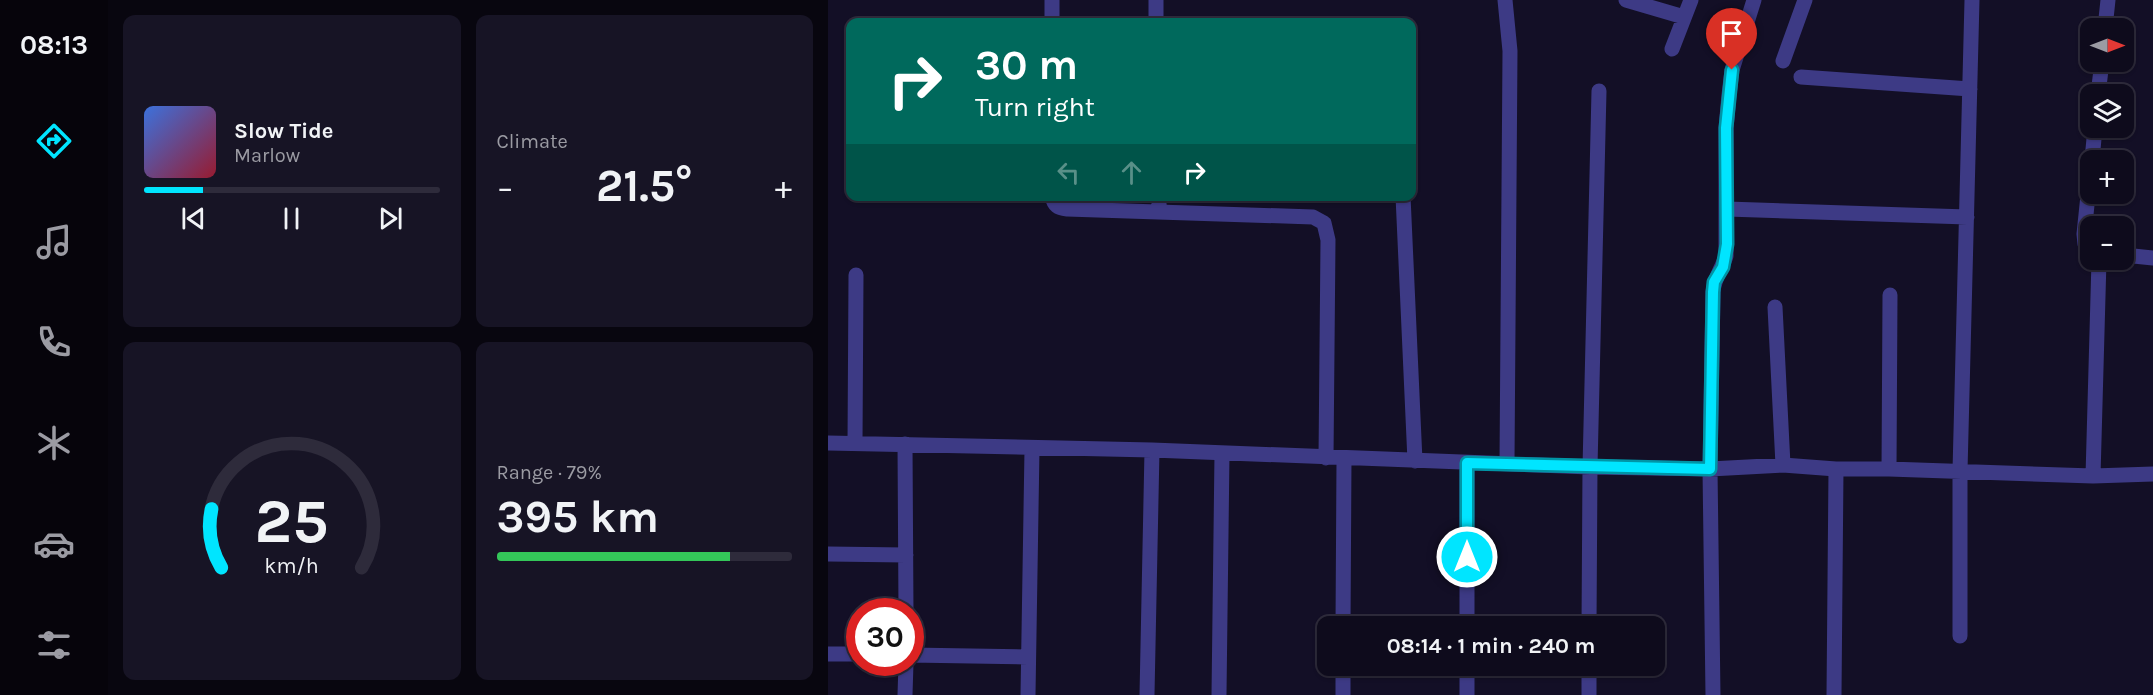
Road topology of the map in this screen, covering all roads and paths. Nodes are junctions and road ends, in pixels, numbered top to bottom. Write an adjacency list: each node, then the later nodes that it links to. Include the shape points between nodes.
1 (1052, 0): 11 (street)
2 (1156, 0): 12 (street)
3 (1505, 0): 40 (street, via 1510,51)
4 (1626, 0): 10 (street)
5 (1691, 0): 10 (street)
6 (1754, 0): 22 (street, via 1732,70 1726,128)
7 (1805, 0): 15 (street)
8 (1972, 0): 17 (street)
9 (2108, 0): 13 (street)
10 (1684, 17): 14 (street)
11 (1052, 18)
12 (1156, 18)
13 (2106, 18)
14 (1672, 49)
15 (1783, 61)
16 (1801, 77): 17 (street)
17 (1970, 89): 23 (street)
18 (1599, 91): 42 (street)
19 (1053, 201): 21 (street, via 1058,208)
20 (1403, 201): 38 (street)
21 (1159, 204): 36 (street, via 1313,217 1324,223 1328,240)
22 (1727, 208): 23 (street); 43 (street, via 1726,256 1713,292)
23 (1967, 217): 46 (street)
24 (2134, 256): 25 (street)
25 (2153, 258)
26 (2099, 270): 48 (street)
27 (855, 275): 31 (street)
28 (1890, 295): 45 (street)
29 (1775, 307): 41 (street)
30 (828, 443): 31 (street)
31 (855, 443): 32 (street)
32 (905, 444): 33 (street); 50 (street)
33 (1032, 449): 34 (street); 59 (street)
34 (1152, 450): 35 (street); 66 (street)
35 (1222, 453): 36 (street); 67 (street)
36 (1326, 458): 37 (street)
37 (1344, 459): 38 (street); 52 (street)
38 (1415, 461): 39 (street)
39 (1467, 463): 40 (street); 53 (street)
40 (1507, 463): 42 (street)
41 (1784, 465): 43 (street); 44 (street)
42 (1590, 467): 43 (street); 54 (street)
43 (1710, 469): 71 (street)
44 (1836, 469): 45 (street); 72 (street)
45 (1889, 469): 46 (street)
46 (1960, 471): 48 (street); 55 (street)
47 (2153, 474): 48 (street)
48 (2093, 476)
49 (828, 554): 50 (street)
50 (906, 555): 51 (street)
51 (906, 598)
52 (1343, 616)
53 (1467, 616)
54 (1589, 616)
55 (1960, 636)
56 (828, 654): 57 (street)
57 (846, 654)
58 (924, 655): 59 (street)
59 (1028, 657): 65 (street)
60 (906, 676): 64 (street)
61 (1343, 676): 68 (street)
62 (1467, 676): 69 (street)
63 (1589, 676): 70 (street)
64 (905, 695)
65 (1028, 695)
66 (1147, 695)
67 (1219, 695)
68 (1343, 695)
69 (1467, 695)
70 (1589, 695)
71 (1713, 695)
72 (1834, 695)

